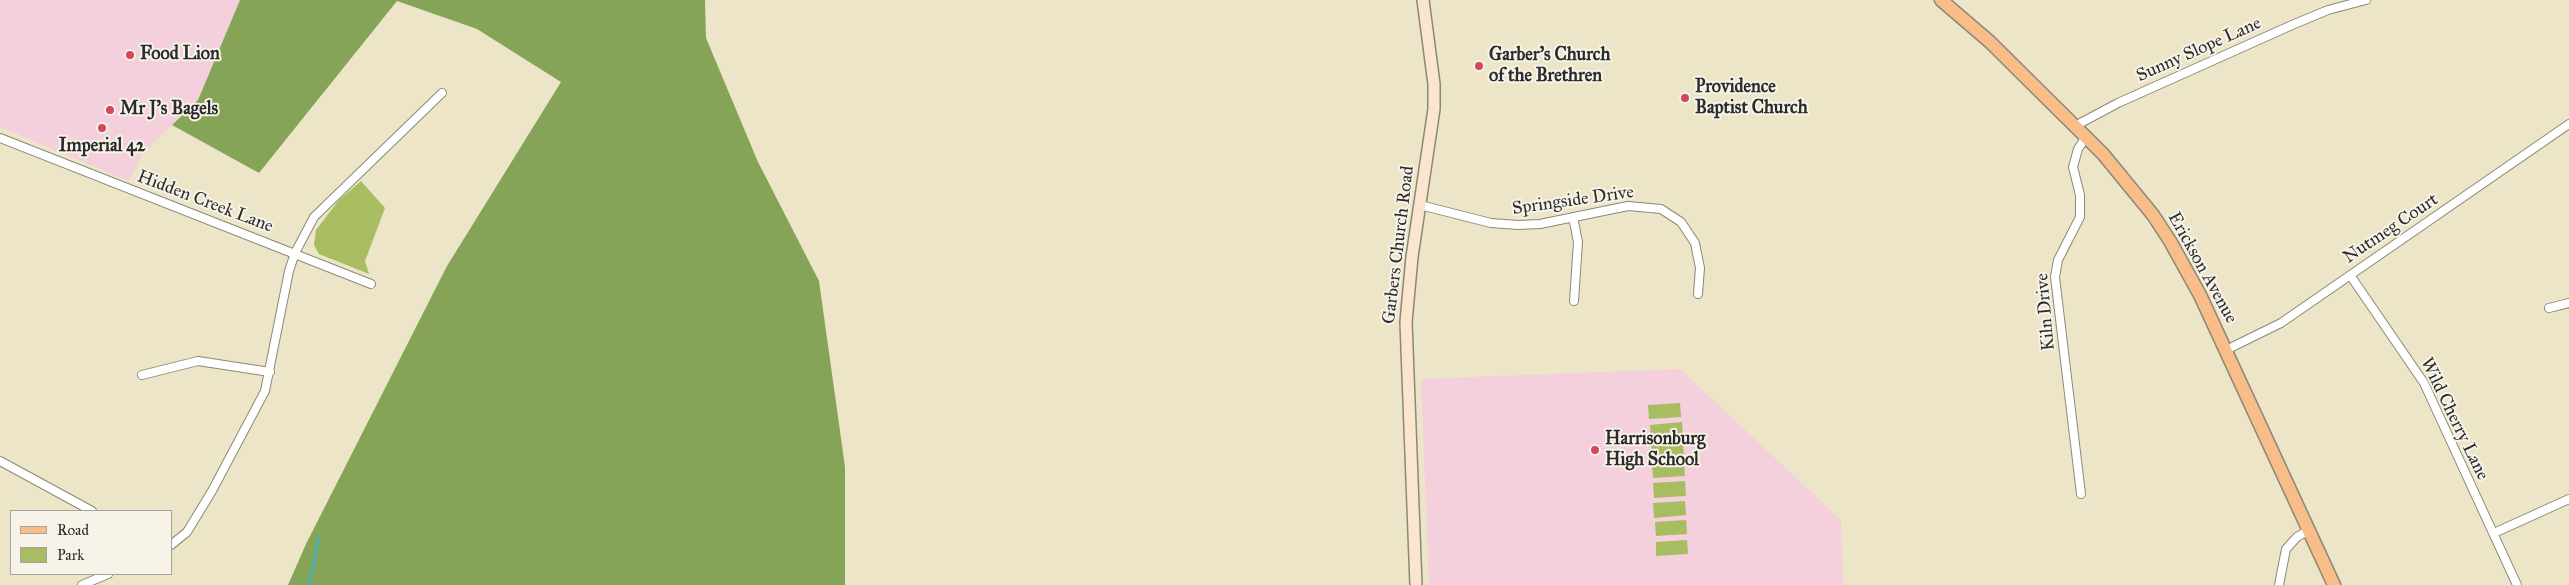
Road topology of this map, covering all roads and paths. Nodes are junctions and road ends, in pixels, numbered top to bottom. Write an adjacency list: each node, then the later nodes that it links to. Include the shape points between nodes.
1 (1423, 0): 9 (street, Garbers Church Road, via 1434,101)
2 (1941, 0): 6 (main road, Erickson Avenue, via 1972,24)
3 (2366, 0): 6 (street, Sunny Slope Lane, via 2328,10 2292,25 2118,103)
4 (442, 93): 11 (street, via 321,208)
5 (2569, 124): 12 (street, Nutmeg Court)
6 (2076, 126): 7 (main road, Erickson Avenue)
7 (2086, 137): 18 (main road, Erickson Avenue, via 2129,183 2170,240); 22 (street, Kiln Drive, via 2078,149 2074,167 2080,195 2080,217 2058,260 2055,277)
8 (0, 138): 11 (street, Hidden Creek Lane)
9 (1420, 205): 10 (street, Springside Drive, via 1507,225); 30 (street, Garbers Church Road, via 1406,322)
10 (1573, 217): 14 (street, Springside Drive, via 1633,205 1669,214 1687,229 1696,246 1700,268); 15 (street, via 1578,242)
11 (295, 253): 13 (street, Hidden Creek Lane); 19 (street, via 284,288)
12 (2350, 275): 18 (street, Nutmeg Court, via 2281,323); 26 (street, Wild Cherry Lane, via 2424,383)
13 (371, 284)
14 (1698, 294)
15 (1574, 301)
16 (2569, 302): 17 (street)
17 (2549, 308)
18 (2226, 350): 25 (main road, Erickson Avenue)
19 (270, 372): 20 (street, via 198,361); 27 (street, via 258,407 212,491 187,532)
20 (142, 375)
21 (0, 461): 24 (street)
22 (2081, 494)
23 (2569, 499): 26 (street)
24 (90, 510)
25 (2308, 530): 31 (street, via 2296,537 2286,549); 32 (main road, Erickson Avenue)
26 (2494, 533): 33 (street, Wild Cherry Lane)
27 (172, 544)
28 (106, 575): 29 (street)
29 (82, 585)
30 (1416, 585)
31 (2279, 585)
32 (2334, 585)
33 (2517, 585)

